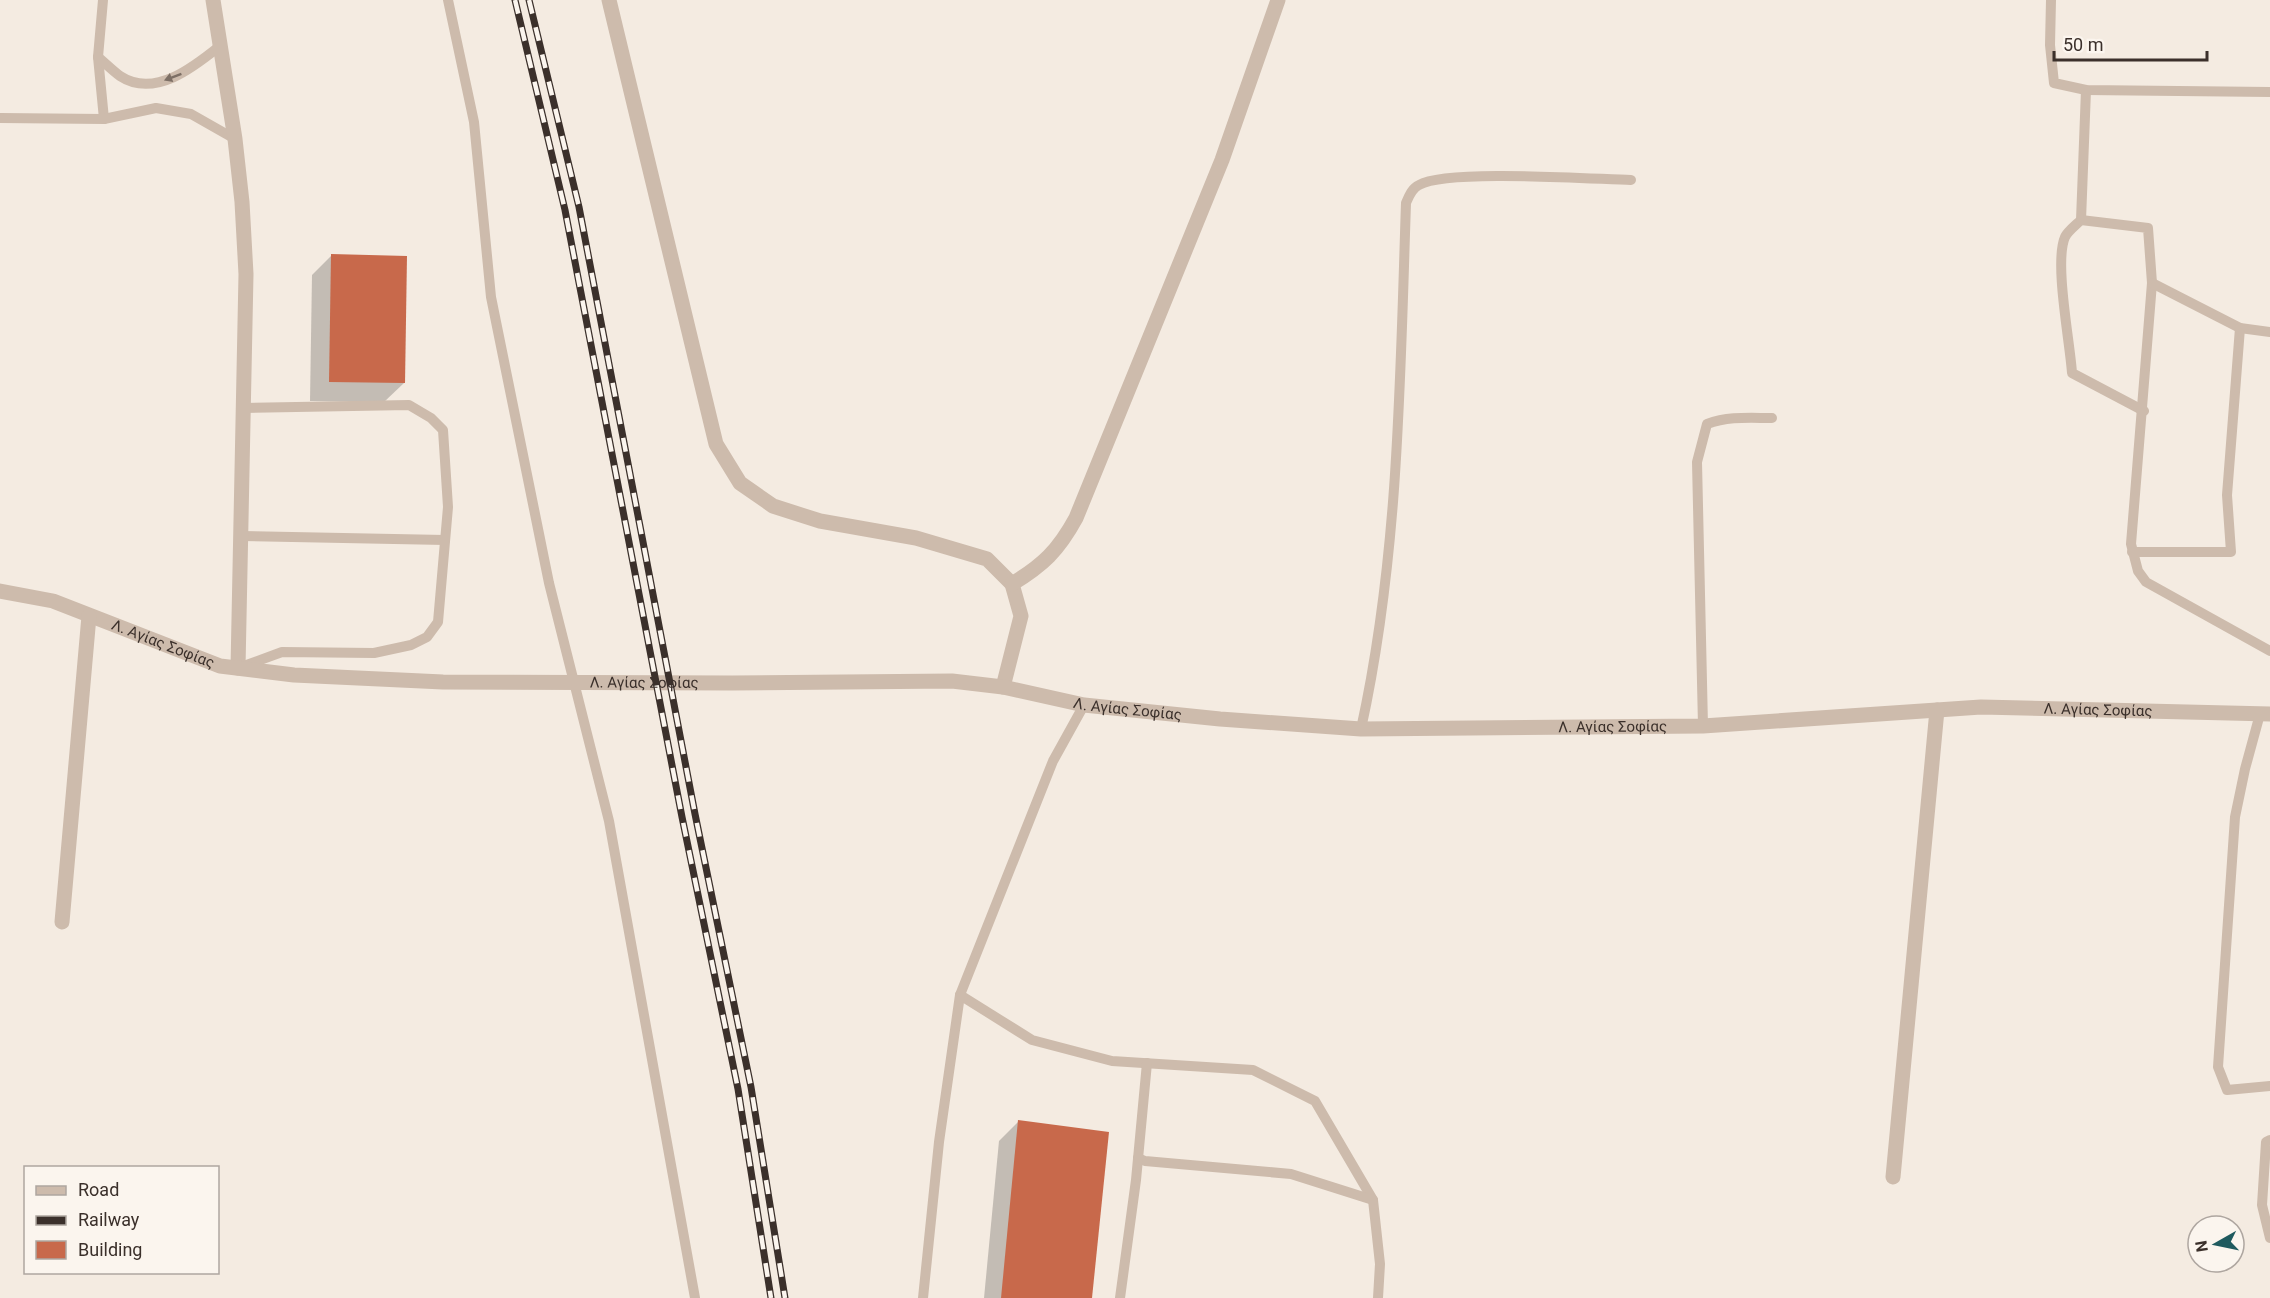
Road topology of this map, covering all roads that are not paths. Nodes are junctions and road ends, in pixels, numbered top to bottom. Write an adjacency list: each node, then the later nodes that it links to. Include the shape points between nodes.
1 (103, 0): 8 (lane)
2 (213, 0): 7 (street)
3 (448, 0): 45 (lane, via 474,122 491,297 549,583 609,821)
4 (609, 0): 25 (street, via 716,444 740,483 773,506 810,518 916,538 987,559)
5 (1278, 0): 25 (street, via 1222,160 1076,518 1062,543 1040,567)
6 (2051, 0): 9 (lane, via 2054,83)
7 (221, 45): 8 (lane, one-way to 8, via 195,67 153,83 121,77); 13 (street)
8 (98, 57): 12 (lane)
9 (2086, 90): 10 (lane); 15 (lane)
10 (2270, 92)
11 (0, 117): 12 (lane)
12 (104, 119): 13 (lane, via 156,108 191,114)
13 (235, 139): 19 (street, via 246,274)
14 (1631, 180): 35 (lane, via 1451,177 1418,185 1410,194 1406,203 1395,499 1375,666)
15 (2081, 220): 16 (lane, via 2148,228); 20 (lane, via 2066,235 2062,248 2061,281 2072,373)
16 (2152, 283): 17 (lane); 20 (lane)
17 (2240, 328): 18 (lane); 24 (lane, via 2227,495 2231,552)
18 (2270, 332)
19 (243, 408): 22 (street); 23 (lane, via 409,405 431,418 443,430 448,507)
20 (2144, 411): 24 (lane)
21 (1772, 418): 34 (lane, via 1730,418 1707,424 1701,441 1697,462)
22 (241, 536): 23 (lane); 29 (street)
23 (445, 540): 29 (lane, via 438,622 427,638 374,653 282,652)
24 (2132, 552): 28 (lane, via 2138,572 2146,582)
25 (1012, 584): 30 (street, via 1021,616)
26 (0, 591): 27 (street, Λ. Αγίας Σοφίας, via 53,601)
27 (89, 616): 29 (street, Λ. Αγίας Σοφίας, via 220,666); 36 (street)
28 (2270, 651)
29 (238, 668): 30 (street, Λ. Αγίας Σοφίας, via 294,675 443,682 952,681)
30 (1004, 687): 31 (street, Λ. Αγίας Σοφίας)
31 (1084, 705): 35 (street, Λ. Αγίας Σοφίας); 37 (lane, via 1053,761)
32 (1937, 710): 33 (street, Λ. Αγίας Σοφίας, via 1981,707); 34 (street, Λ. Αγίας Σοφίας); 42 (street)
33 (2265, 714): 39 (lane, via 2245,769 2235,817 2218,1067 2227,1090)
34 (1703, 726): 35 (street, Λ. Αγίας Σοφίας)
35 (1361, 729)
36 (62, 922)
37 (960, 995): 38 (lane, via 1032,1040 1112,1061); 46 (lane, via 939,1142)
38 (1147, 1063): 41 (lane); 43 (lane, via 1253,1070 1316,1101)
39 (2270, 1086)
40 (2270, 1140): 44 (lane, via 2266,1142 2262,1205)
41 (1138, 1158): 43 (lane, via 1291,1174); 47 (lane)
42 (1893, 1177)
43 (1373, 1200): 48 (lane, via 1380,1264)
44 (2270, 1238)
45 (695, 1298)
46 (923, 1298)
47 (1120, 1298)
48 (1378, 1298)

